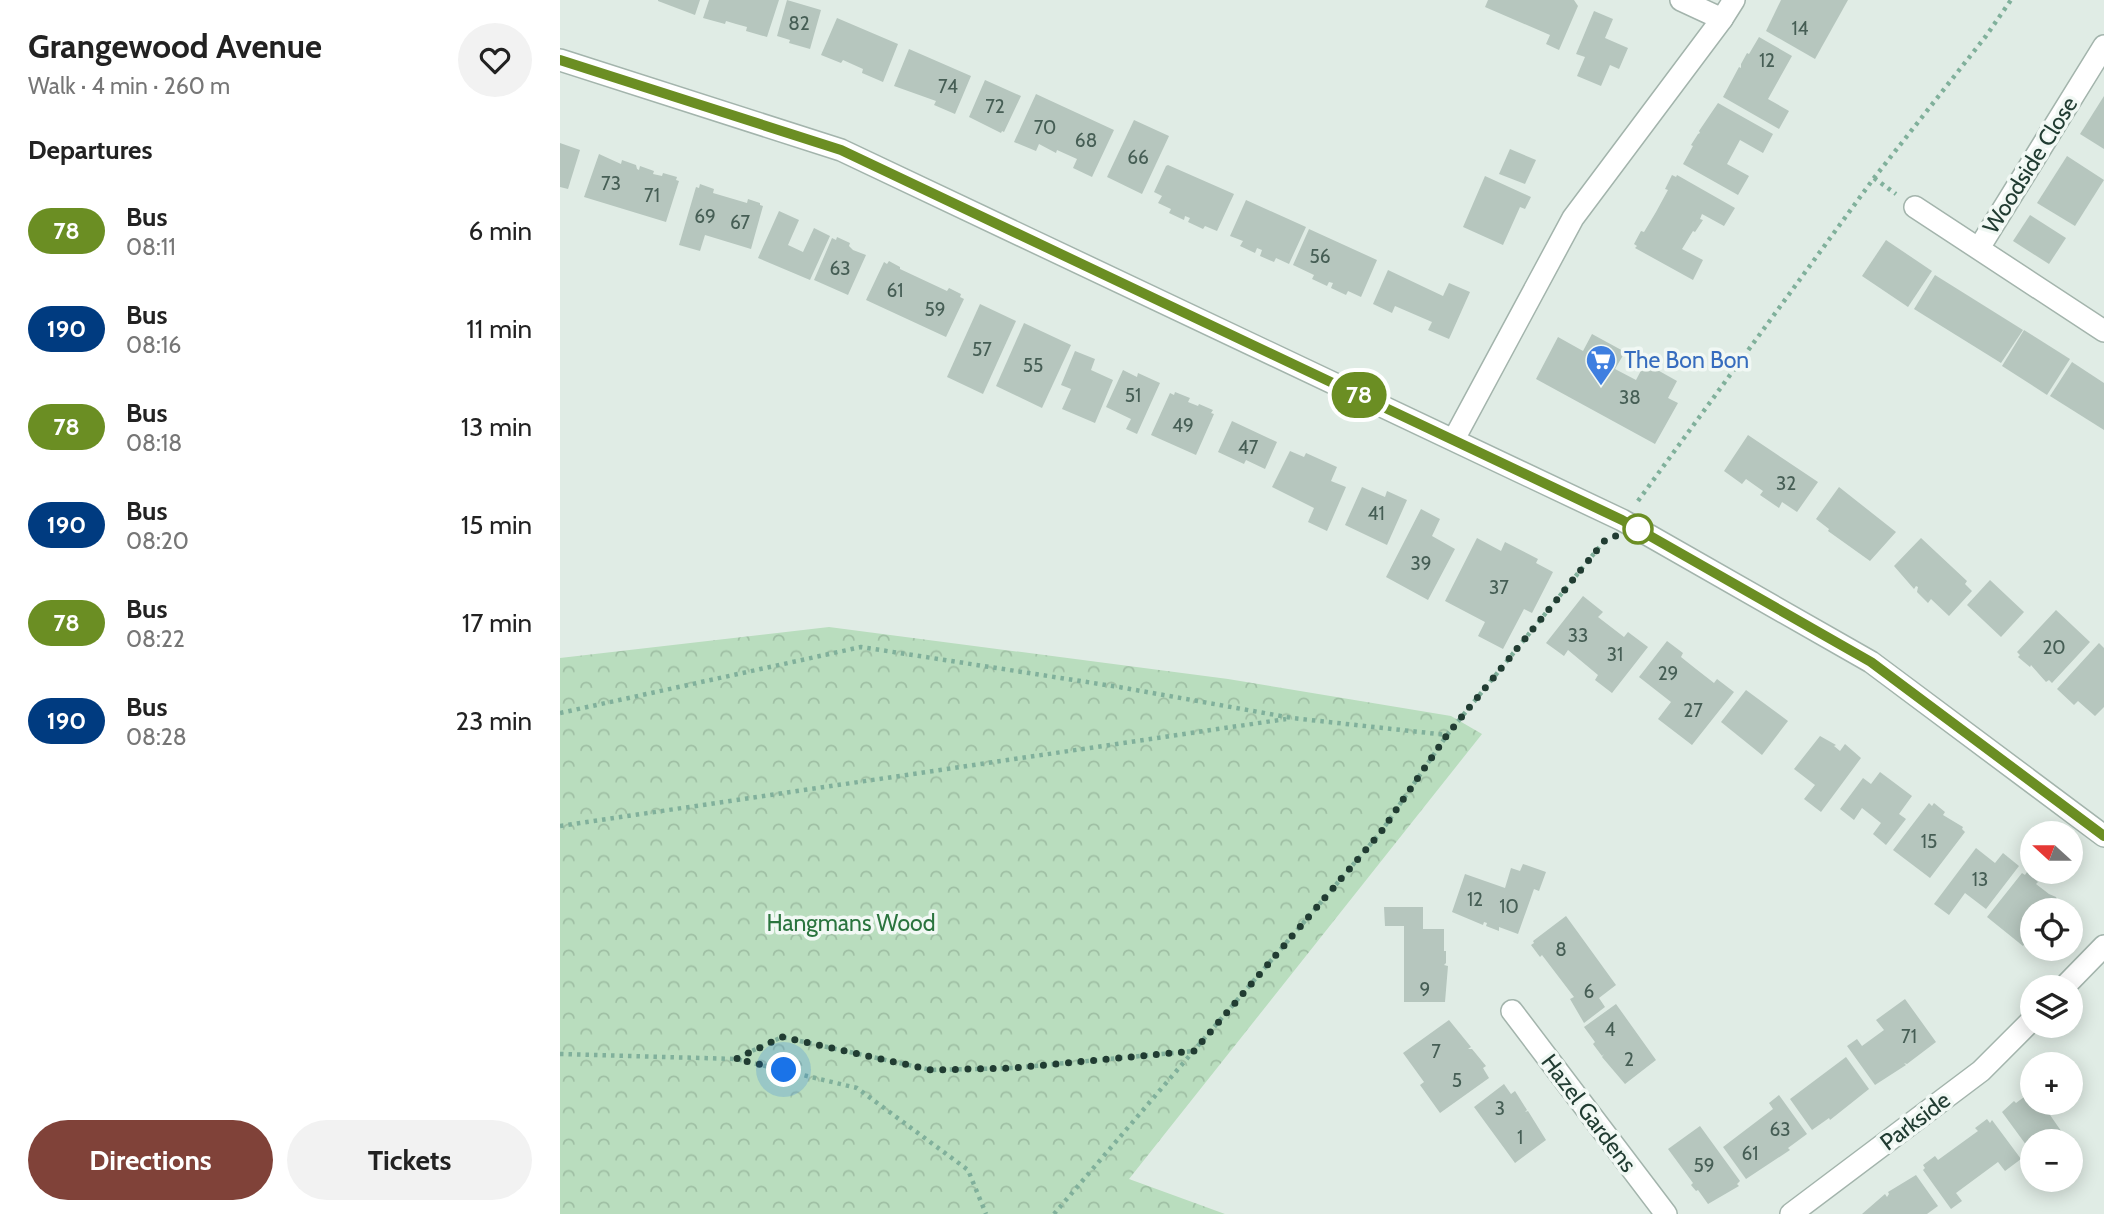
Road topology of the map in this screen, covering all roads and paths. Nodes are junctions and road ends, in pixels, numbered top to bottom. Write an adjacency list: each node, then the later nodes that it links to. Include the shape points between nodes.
1 (1681, 0): 4 (street)
2 (1734, 0): 4 (street)
3 (2011, 0): 11 (path)
4 (1723, 19): 10 (street, via 1573,218)
5 (2104, 46): 8 (street, Woodside Close)
6 (560, 60): 10 (street, via 841,150)
7 (1915, 207): 8 (street)
8 (1979, 248): 9 (street)
9 (2104, 331)
10 (1454, 439): 17 (street, via 1622,520 1871,662)
11 (1637, 502)
12 (1606, 539): 15 (path)
13 (560, 713): 14 (path, via 861,647)
14 (1292, 718): 15 (path); 16 (path)
15 (1447, 735): 22 (path, via 1381,832)
16 (560, 826)
17 (2104, 836)
18 (2104, 946): 19 (street)
19 (2076, 975)
20 (1512, 1011): 27 (street, Hazel Gardens)
21 (2020, 1032): 28 (street, Parkside, via 1981,1072)
22 (1194, 1051): 24 (path, via 1013,1068 931,1070 782,1037); 26 (path)
23 (560, 1054): 24 (path)
24 (736, 1059): 25 (path, via 857,1088 968,1170)
25 (986, 1214)
26 (1054, 1214)
27 (1666, 1214)
28 (1791, 1214)

